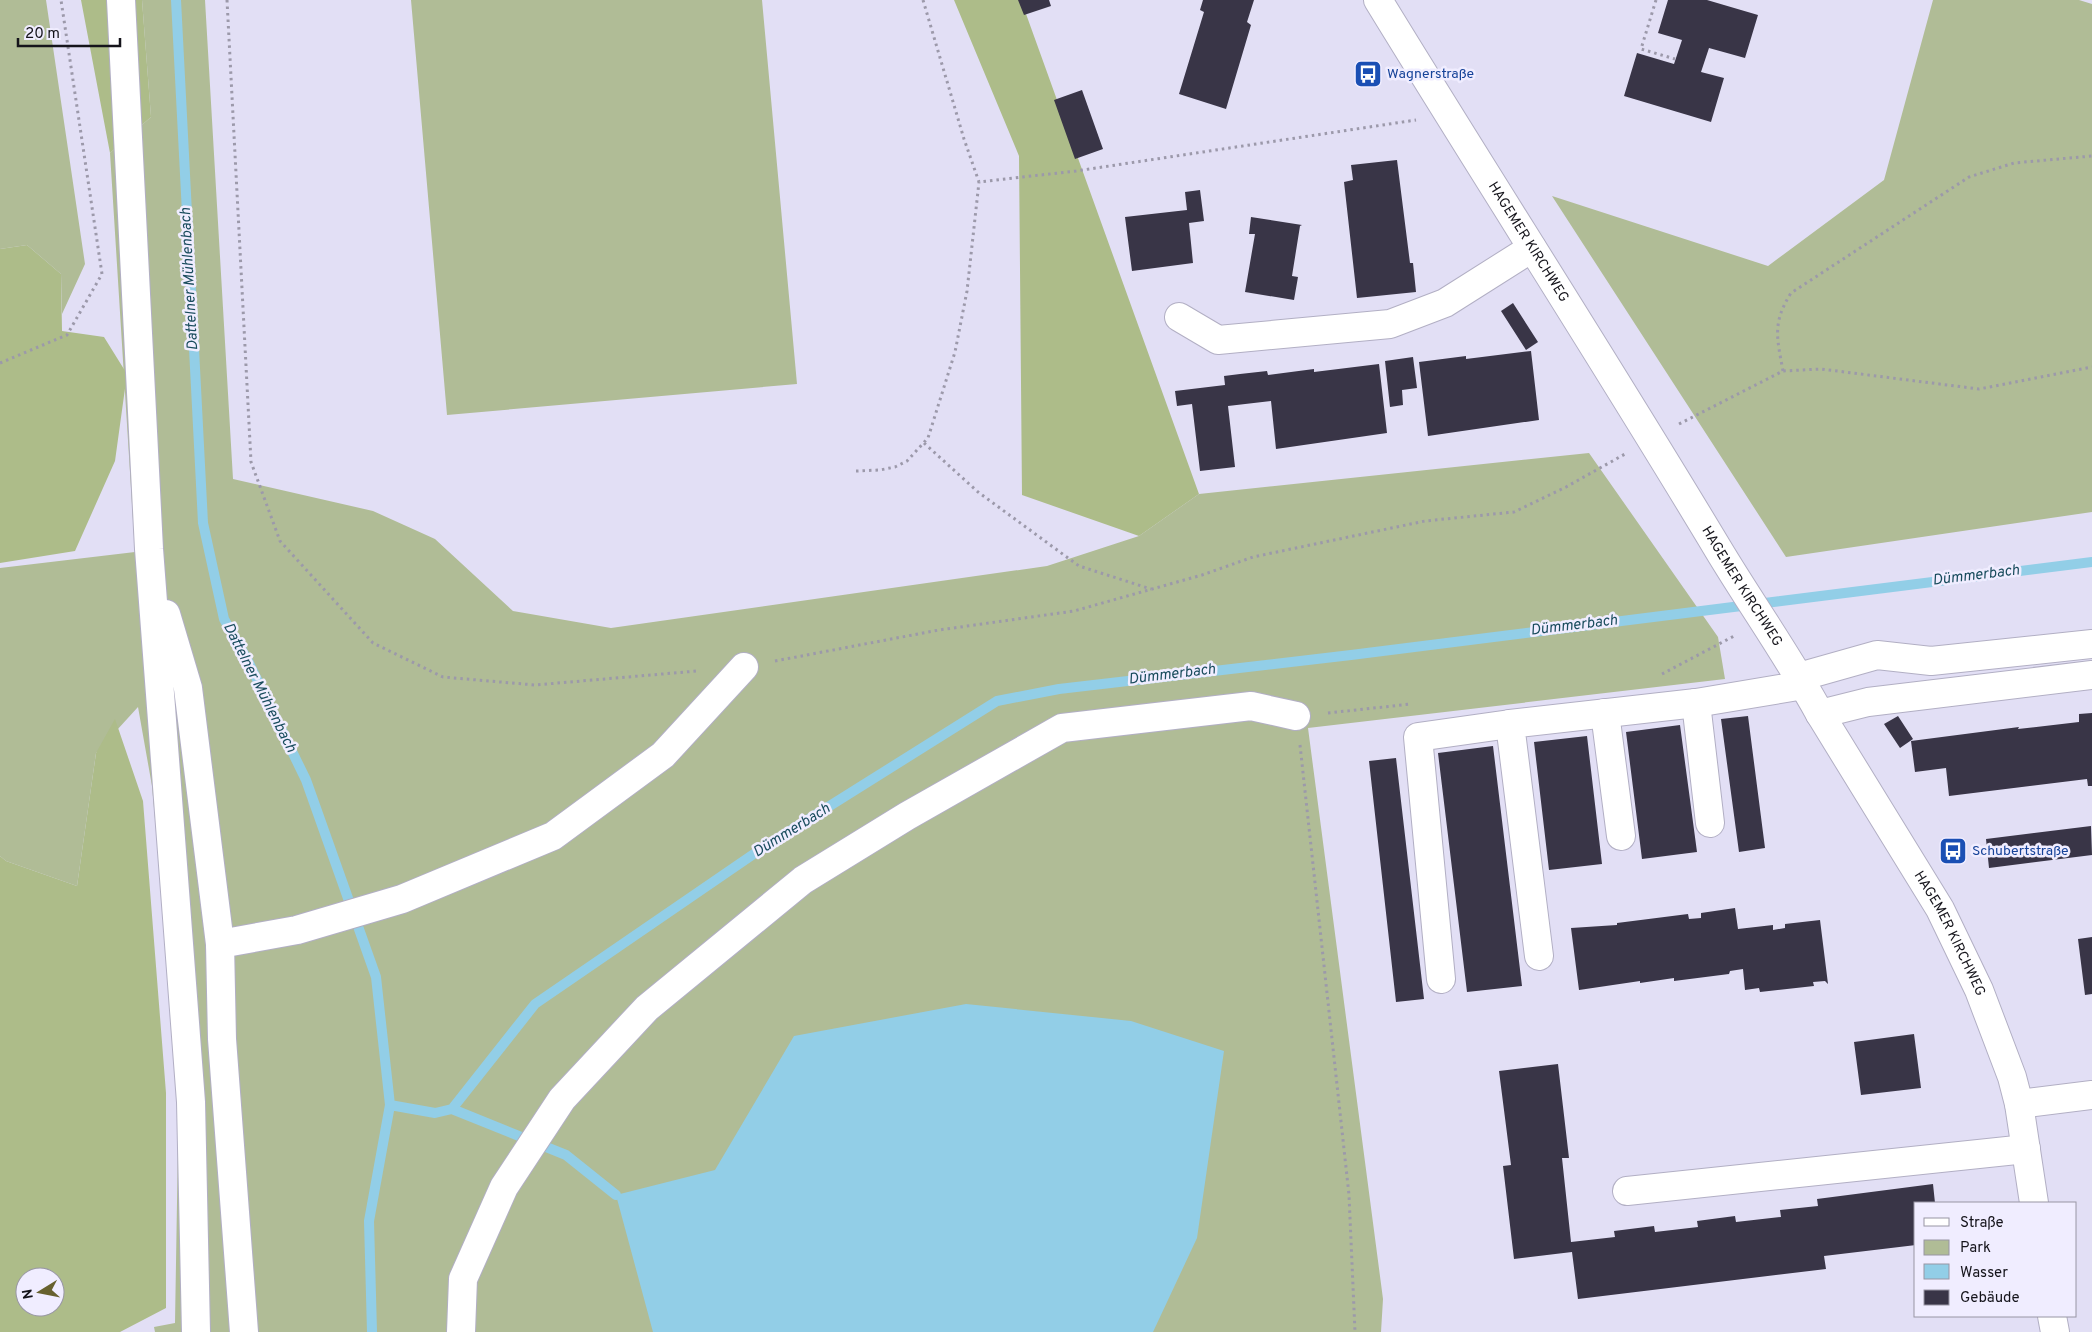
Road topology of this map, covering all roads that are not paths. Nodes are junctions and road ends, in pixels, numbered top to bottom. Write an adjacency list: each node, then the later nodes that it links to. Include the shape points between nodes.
1 (121, 0): 5 (street)
2 (1378, 0): 3 (street, HAGEMER KIRCHWEG)
3 (1532, 248): 4 (street, via 1445,303 1390,324 1218,340); 9 (street, HAGEMER KIRCHWEG, via 1761,621)
4 (1180, 317)
5 (150, 549): 17 (street, via 188,688); 26 (street, via 191,1102)
6 (2092, 644): 9 (street, via 1931,661 1877,654)
7 (744, 667): 17 (street, via 663,755 552,836 402,898 297,930)
8 (2092, 675): 12 (street, via 1868,702)
9 (1802, 681): 10 (street); 12 (street, HAGEMER KIRCHWEG)
10 (1696, 703): 11 (street); 15 (street)
11 (1605, 712): 14 (street); 16 (street)
12 (1820, 714): 21 (street, HAGEMER KIRCHWEG, via 1940,909 1979,990)
13 (1296, 716): 28 (street, via 1250,706 1062,728 803,880 647,1008 562,1099 504,1186 462,1279)
14 (1510, 724): 18 (street); 19 (street, via 1418,737)
15 (1710, 823)
16 (1621, 836)
17 (220, 944): 27 (street, via 222,1039)
18 (1539, 956)
19 (1441, 979)
20 (2092, 1095): 21 (street)
21 (2019, 1104): 22 (street, HAGEMER KIRCHWEG)
22 (2026, 1149): 23 (street); 24 (street, HAGEMER KIRCHWEG)
23 (1627, 1191)
24 (2034, 1202)
25 (2052, 1317): 29 (street)
26 (196, 1332)
27 (244, 1332)
28 (461, 1332)
29 (2054, 1332)

